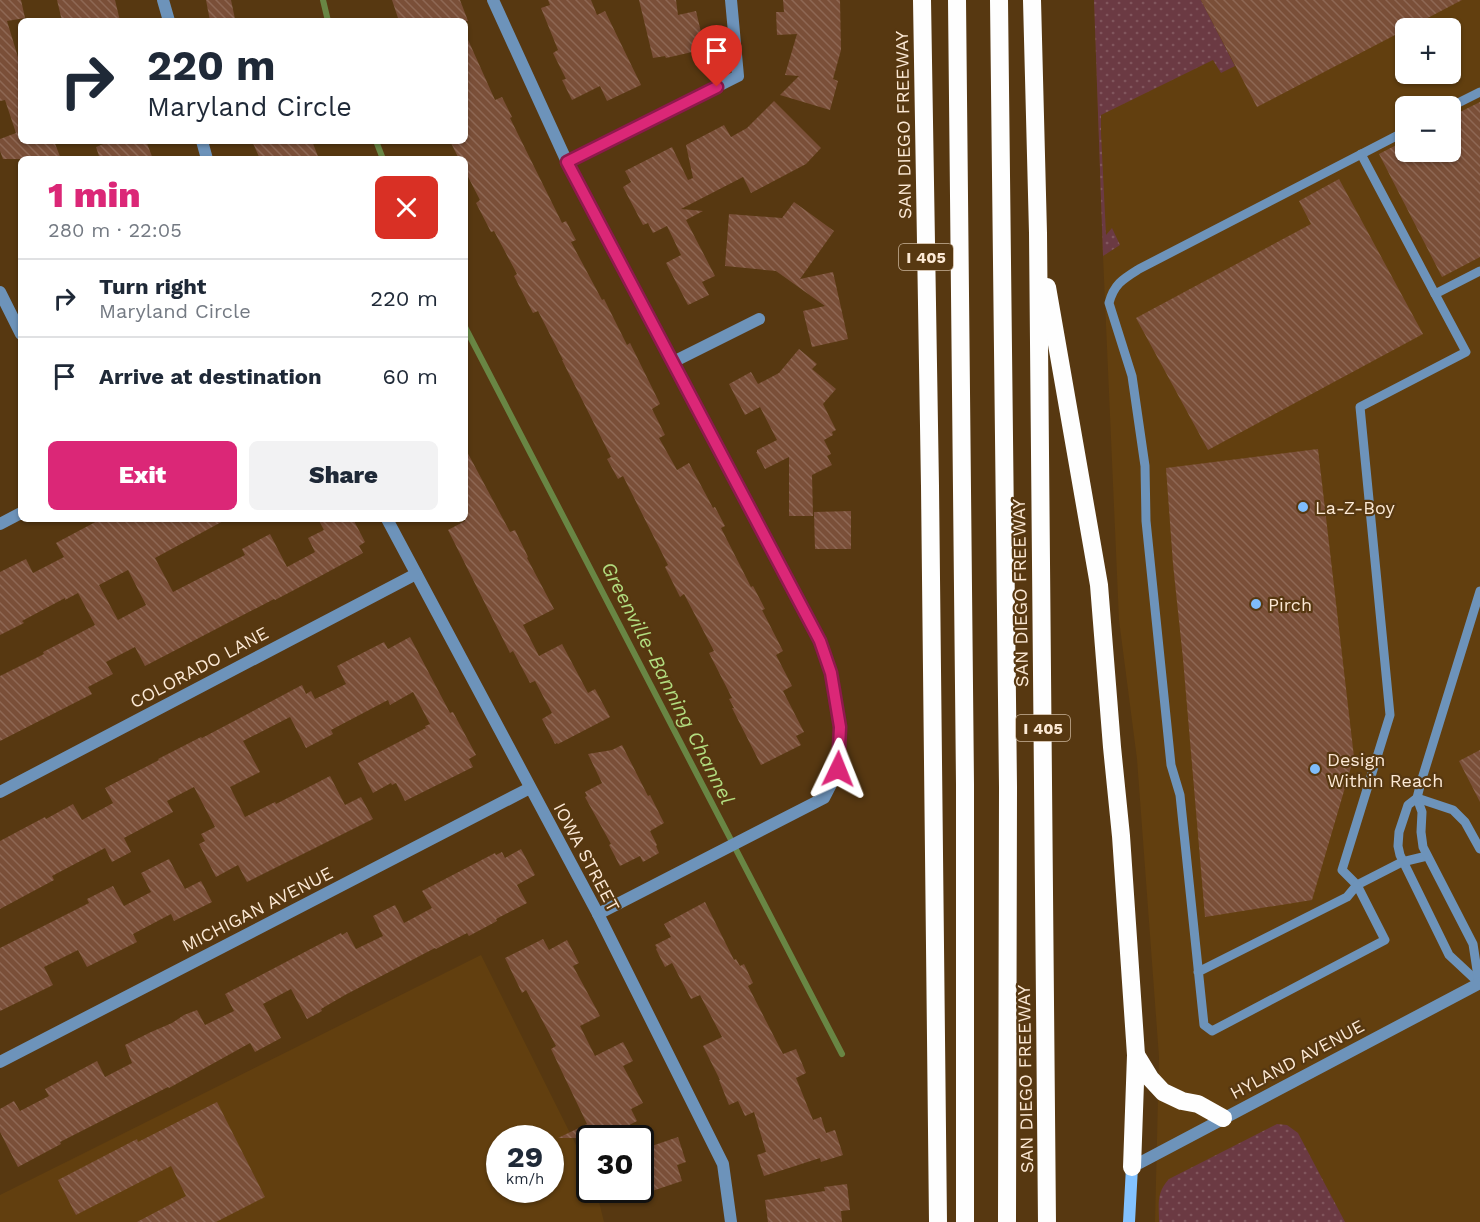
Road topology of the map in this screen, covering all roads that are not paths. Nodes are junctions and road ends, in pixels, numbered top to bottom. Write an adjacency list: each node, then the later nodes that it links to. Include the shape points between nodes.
1 (163, 0): 8 (street)
2 (493, 0): 13 (street)
3 (731, 0): 13 (street, via 738,76)
4 (922, 0): 41 (highway, SAN DIEGO FREEWAY / I 405)
5 (957, 0): 42 (highway)
6 (999, 0): 43 (highway, via 1008,775)
7 (1032, 0): 14 (highway, SAN DIEGO FREEWAY / I 405)
8 (168, 18)
9 (1480, 92): 10 (lane)
10 (1461, 102)
11 (1395, 137): 12 (lane)
12 (1361, 154): 17 (lane); 34 (lane, via 1139,269 1119,282 1109,303 1132,376 1145,465 1146,521 1171,765 1180,795)
13 (567, 162): 20 (street)
14 (1038, 233): 36 (highway, via 1099,585); 44 (highway, SAN DIEGO FREEWAY / I 405)
15 (1480, 271): 17 (lane)
16 (0, 292): 19 (street)
17 (1435, 294): 32 (lane, via 1466,352 1360,407 1390,715 1342,870)
18 (759, 319): 20 (street)
19 (18, 327)
20 (673, 362): 33 (street, via 820,641 831,673 840,727 838,769 824,798)
21 (18, 515): 23 (street)
22 (389, 522): 24 (street, IOWA STREET)
23 (0, 524)
24 (416, 574): 26 (street, IOWA STREET); 27 (street, COLORADO LANE)
25 (1480, 591): 28 (lane)
26 (530, 788): 33 (street, IOWA STREET); 37 (street, MICHIGAN AVENUE)
27 (0, 792)
28 (1417, 798): 29 (lane, via 1453,810 1465,822); 30 (lane, via 1422,812 1421,840); 31 (lane, via 1408,805 1399,832)
29 (1480, 849)
30 (1428, 856): 31 (lane); 35 (lane, via 1473,944)
31 (1402, 862): 32 (lane); 35 (lane, via 1449,955)
32 (1357, 885): 34 (lane, via 1347,897); 34 (lane, via 1385,940 1212,1031 1204,1025)
33 (598, 914): 40 (street, IOWA STREET, via 723,1164)
34 (1198, 972)
35 (1480, 983): 38 (street, HYLAND AVENUE)
36 (1136, 1055): 38 (highway, via 1163,1092); 39 (highway)
37 (0, 1062)
38 (1223, 1118): 39 (street, HYLAND AVENUE)
39 (1131, 1167): 45 (main road)
40 (731, 1222)
41 (938, 1222)
42 (965, 1222)
43 (1007, 1222)
44 (1047, 1222)
45 (1129, 1222)

